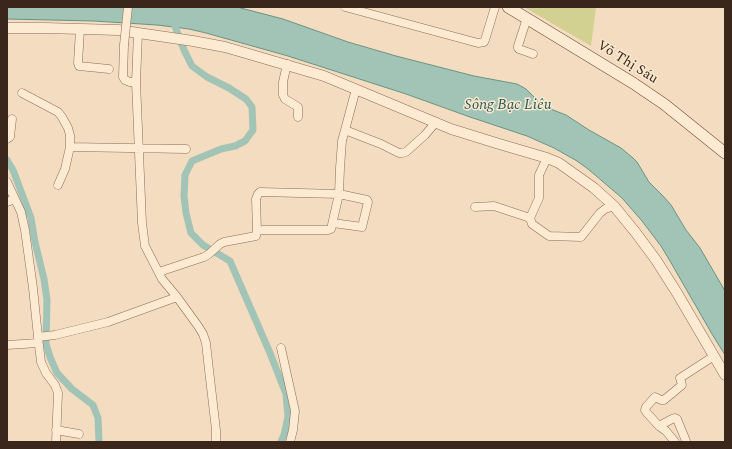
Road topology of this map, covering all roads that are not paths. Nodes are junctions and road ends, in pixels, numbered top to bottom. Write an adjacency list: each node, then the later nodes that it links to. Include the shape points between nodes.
1 (128, 7): 12 (street, bridge, via 123,78)
2 (345, 7): 3 (street, via 478,43 485,40)
3 (494, 7)
4 (508, 7): 5 (main road, Võ Thị Sáu)
5 (527, 18): 9 (street, via 518,48); 23 (main road, Võ Thị Sáu, via 633,83)
6 (7, 28): 7 (street)
7 (80, 29): 8 (street); 11 (street, via 79,66)
8 (138, 33): 10 (street, via 225,47); 12 (street)
9 (533, 54)
10 (287, 64): 13 (street); 15 (street, via 283,96 298,107)
11 (109, 69)
12 (136, 82): 21 (street)
13 (356, 89): 17 (street); 18 (street)
14 (22, 93): 20 (street, via 62,116 70,135)
15 (298, 117)
16 (12, 119): 19 (street, via 10,137)
17 (436, 122): 18 (street, via 425,135 402,153); 24 (street)
18 (345, 130): 27 (street)
19 (7, 139)
20 (70, 147): 21 (street); 26 (street)
21 (139, 148): 22 (street); 34 (street, via 144,246)
22 (186, 149)
23 (725, 152)
24 (547, 158): 29 (street, via 559,163 594,188); 31 (street, via 539,175 539,198)
25 (7, 182): 28 (street)
26 (58, 185)
27 (339, 194): 32 (street); 32 (street, via 368,202 362,227); 33 (street, via 260,192 256,200)
28 (11, 200): 36 (street, via 21,212 26,230)
29 (614, 206): 31 (street, via 600,213 582,238 549,236 532,224); 39 (street, via 656,260)
30 (475, 207): 31 (street, via 494,206)
31 (530, 218)
32 (333, 223): 33 (street, via 328,230)
33 (257, 231): 34 (street, via 255,237 224,242 204,257)
34 (158, 272): 35 (street)
35 (177, 297): 36 (street, via 108,322); 45 (street, via 198,326 206,343)
36 (42, 338): 37 (street); 42 (street, via 42,365 58,393)
37 (7, 345)
38 (281, 348): 46 (street, via 295,411)
39 (714, 356): 40 (street); 41 (street, via 680,378 682,385 664,400 655,397 646,407 647,414)
40 (725, 375)
41 (659, 426): 47 (street); 48 (street, via 677,419)
42 (56, 430): 43 (street); 44 (street)
43 (79, 434)
44 (56, 442)
45 (216, 442)
46 (290, 442)
47 (675, 442)
48 (686, 442)

